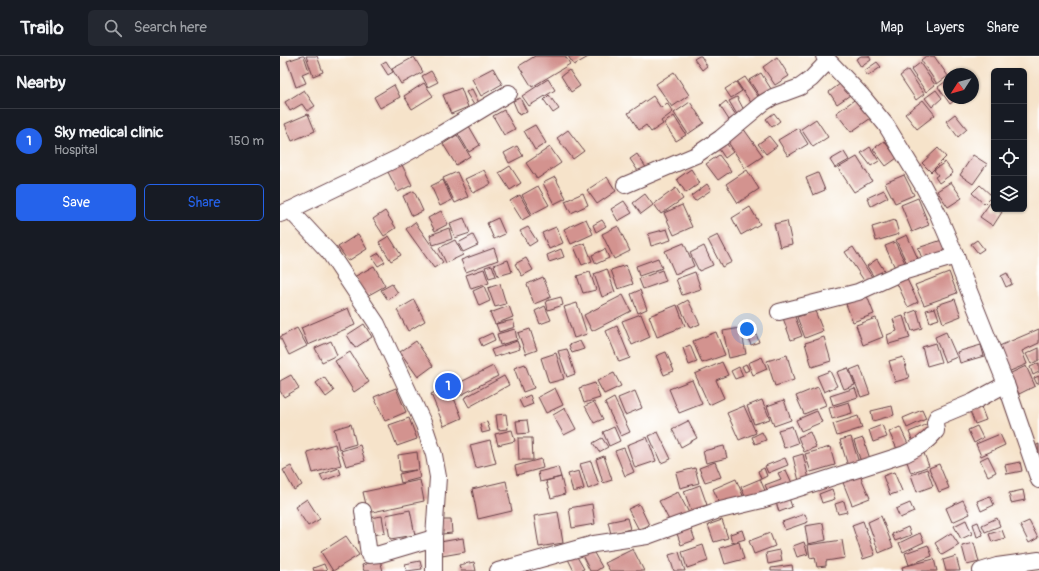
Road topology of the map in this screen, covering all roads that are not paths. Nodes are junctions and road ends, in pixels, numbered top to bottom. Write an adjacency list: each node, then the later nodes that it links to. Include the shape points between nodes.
1 (826, 58): 3 (street, via 811,78 800,87 773,97 696,155); 5 (street, via 886,125 937,212)
2 (509, 93): 4 (street, via 400,157)
3 (625, 185)
4 (285, 212): 10 (street, via 329,252 377,324 424,425 438,477)
5 (956, 256): 6 (street, via 902,272 858,292); 7 (street)
6 (779, 312)
7 (1006, 384): 8 (street); 13 (street, via 973,402 937,417 936,431 928,441 905,454 762,500 716,511 647,536 594,544)
8 (1039, 480)
9 (363, 511): 10 (street, via 369,555)
10 (434, 538): 12 (street)
11 (1039, 560): 14 (street)
12 (434, 571)
13 (498, 571)
14 (981, 571)

